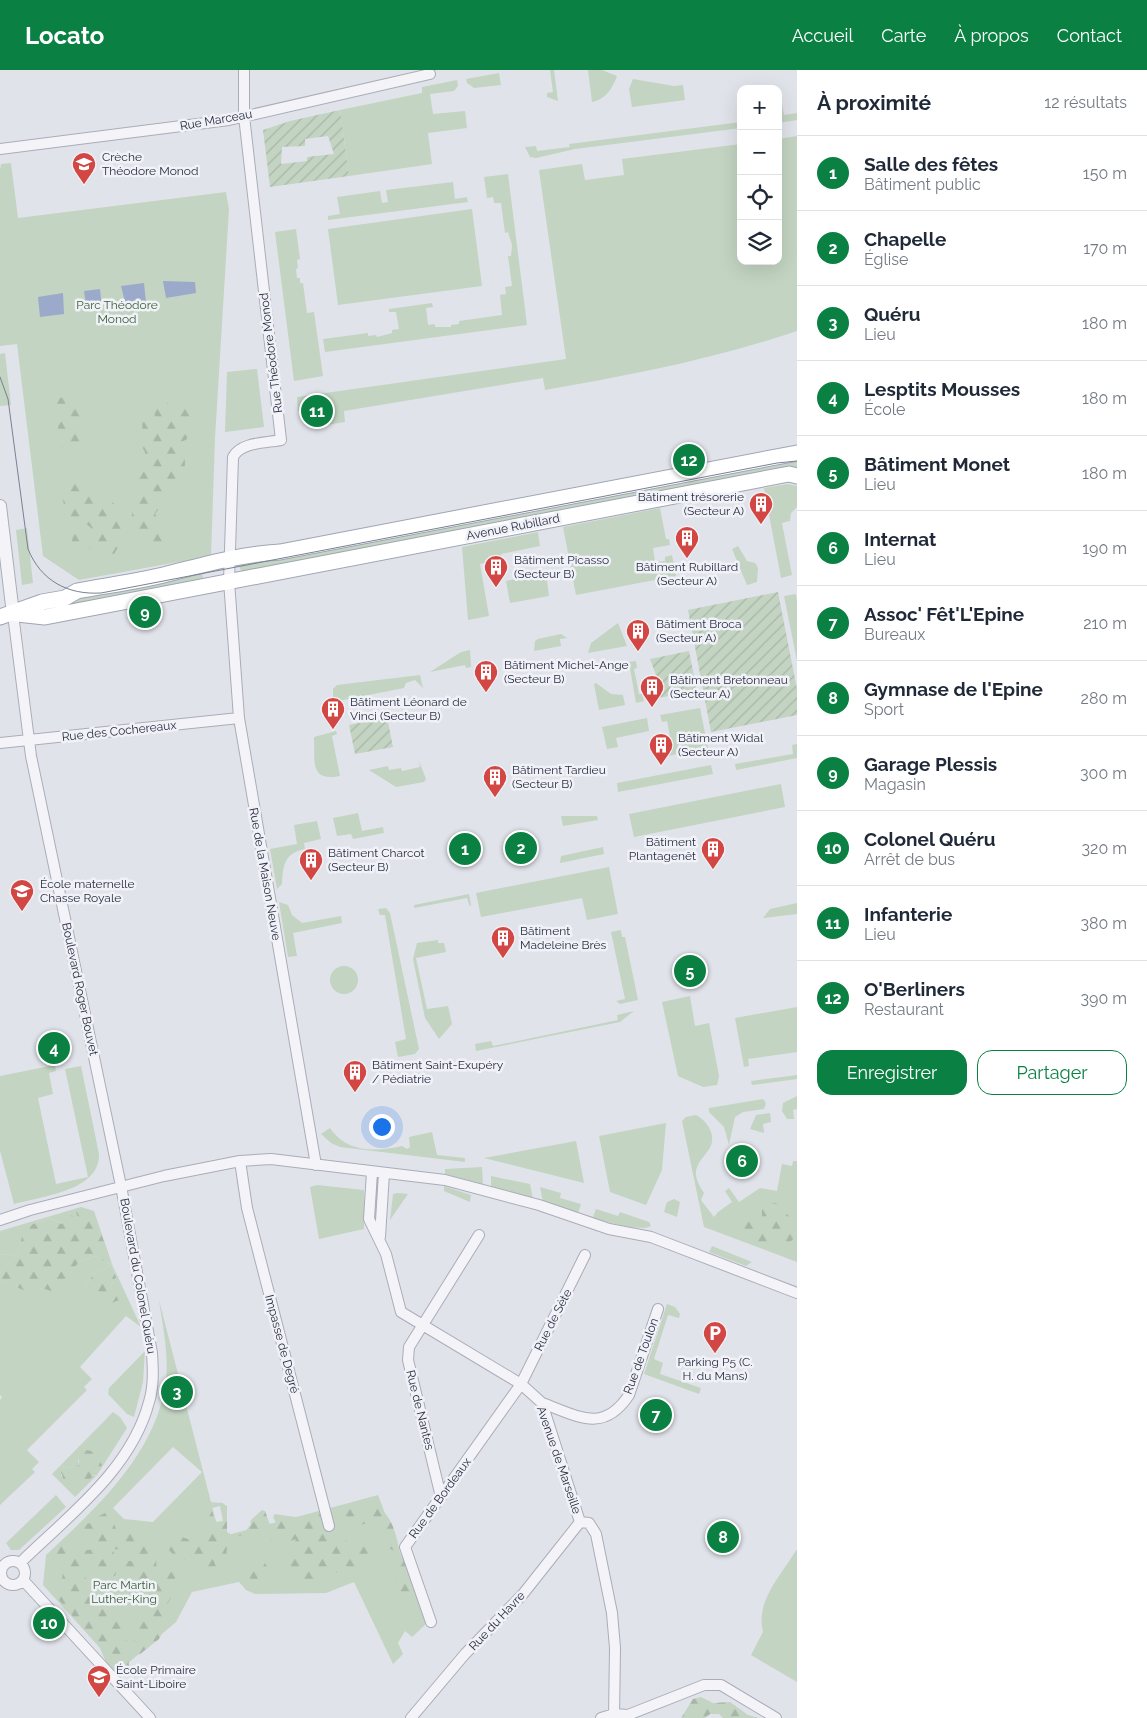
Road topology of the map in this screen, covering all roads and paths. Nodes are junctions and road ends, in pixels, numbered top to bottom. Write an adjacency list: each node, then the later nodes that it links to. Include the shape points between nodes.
1 (244, 70): 3 (street)
2 (430, 74): 3 (street, Rue Marceau)
3 (244, 116): 4 (street, Rue Marceau); 8 (street, Rue Théodore Monod, via 281,440 243,446 234,455)
4 (0, 149)
5 (797, 453): 8 (main road, Avenue Rubillard, via 280,552)
6 (797, 476): 9 (main road, Avenue Rubillard, via 789,474)
7 (0, 506): 10 (street)
8 (230, 556): 9 (street); 10 (main road, Avenue Rubillard, via 174,572 77,591 65,598 42,602)
9 (229, 581): 10 (main road, Avenue Rubillard, via 45,617); 11 (street, Rue de la Maison Neuve)
10 (6, 615): 12 (street, Boulevard Roger Bouvet)
11 (239, 718): 12 (street, Rue des Cochereaux); 15 (street, Rue de la Maison Neuve)
12 (28, 740): 13 (street, Rue des Cochereaux); 18 (street, Boulevard Roger Bouvet)
13 (0, 743)
14 (240, 1161): 15 (street, via 271,1159); 18 (street); 30 (street, Impasse de Degré, via 247,1208)
15 (316, 1165): 16 (street)
16 (372, 1172): 17 (street); 21 (street, Avenue de Marseille, via 369,1219)
17 (384, 1173): 21 (street, Avenue de Marseille); 23 (street, via 445,1180 539,1205 609,1229 651,1237)
18 (122, 1186): 19 (street); 32 (street, Boulevard du Colonel Quéru, via 152,1353 150,1400 144,1419 116,1467)
19 (0, 1220)
20 (479, 1236): 25 (street, Rue de Nantes)
21 (380, 1237): 25 (street, Avenue de Marseille, via 401,1312)
22 (585, 1256): 26 (street, Rue de Sète)
23 (797, 1293)
24 (658, 1309): 27 (street, Rue de Toulon, via 629,1395 621,1407 602,1420 580,1417)
25 (423, 1326): 26 (street, Avenue de Marseille); 28 (street, Rue de Nantes, via 410,1347 408,1360)
26 (521, 1384): 27 (street, Avenue de Marseille); 28 (street, Rue de Bordeaux)
27 (542, 1404): 29 (street, Avenue de Marseille)
28 (441, 1496): 35 (street, Rue de Bordeaux, via 405,1547)
29 (580, 1522): 36 (street, Avenue de Marseille, via 589,1523 596,1534 611,1604 615,1648); 38 (street, Rue du Havre, via 523,1594 465,1654)
30 (329, 1526)
31 (3, 1559): 32 (street); 33 (street)
32 (22, 1561): 34 (street, via 25,1573)
33 (1, 1580): 34 (street, via 12,1585)
34 (22, 1580): 37 (street)
35 (431, 1622)
36 (614, 1716): 39 (street); 40 (street, via 628,1715 704,1685 721,1685)
37 (150, 1718)
38 (411, 1718)
39 (600, 1718)
40 (776, 1718)

